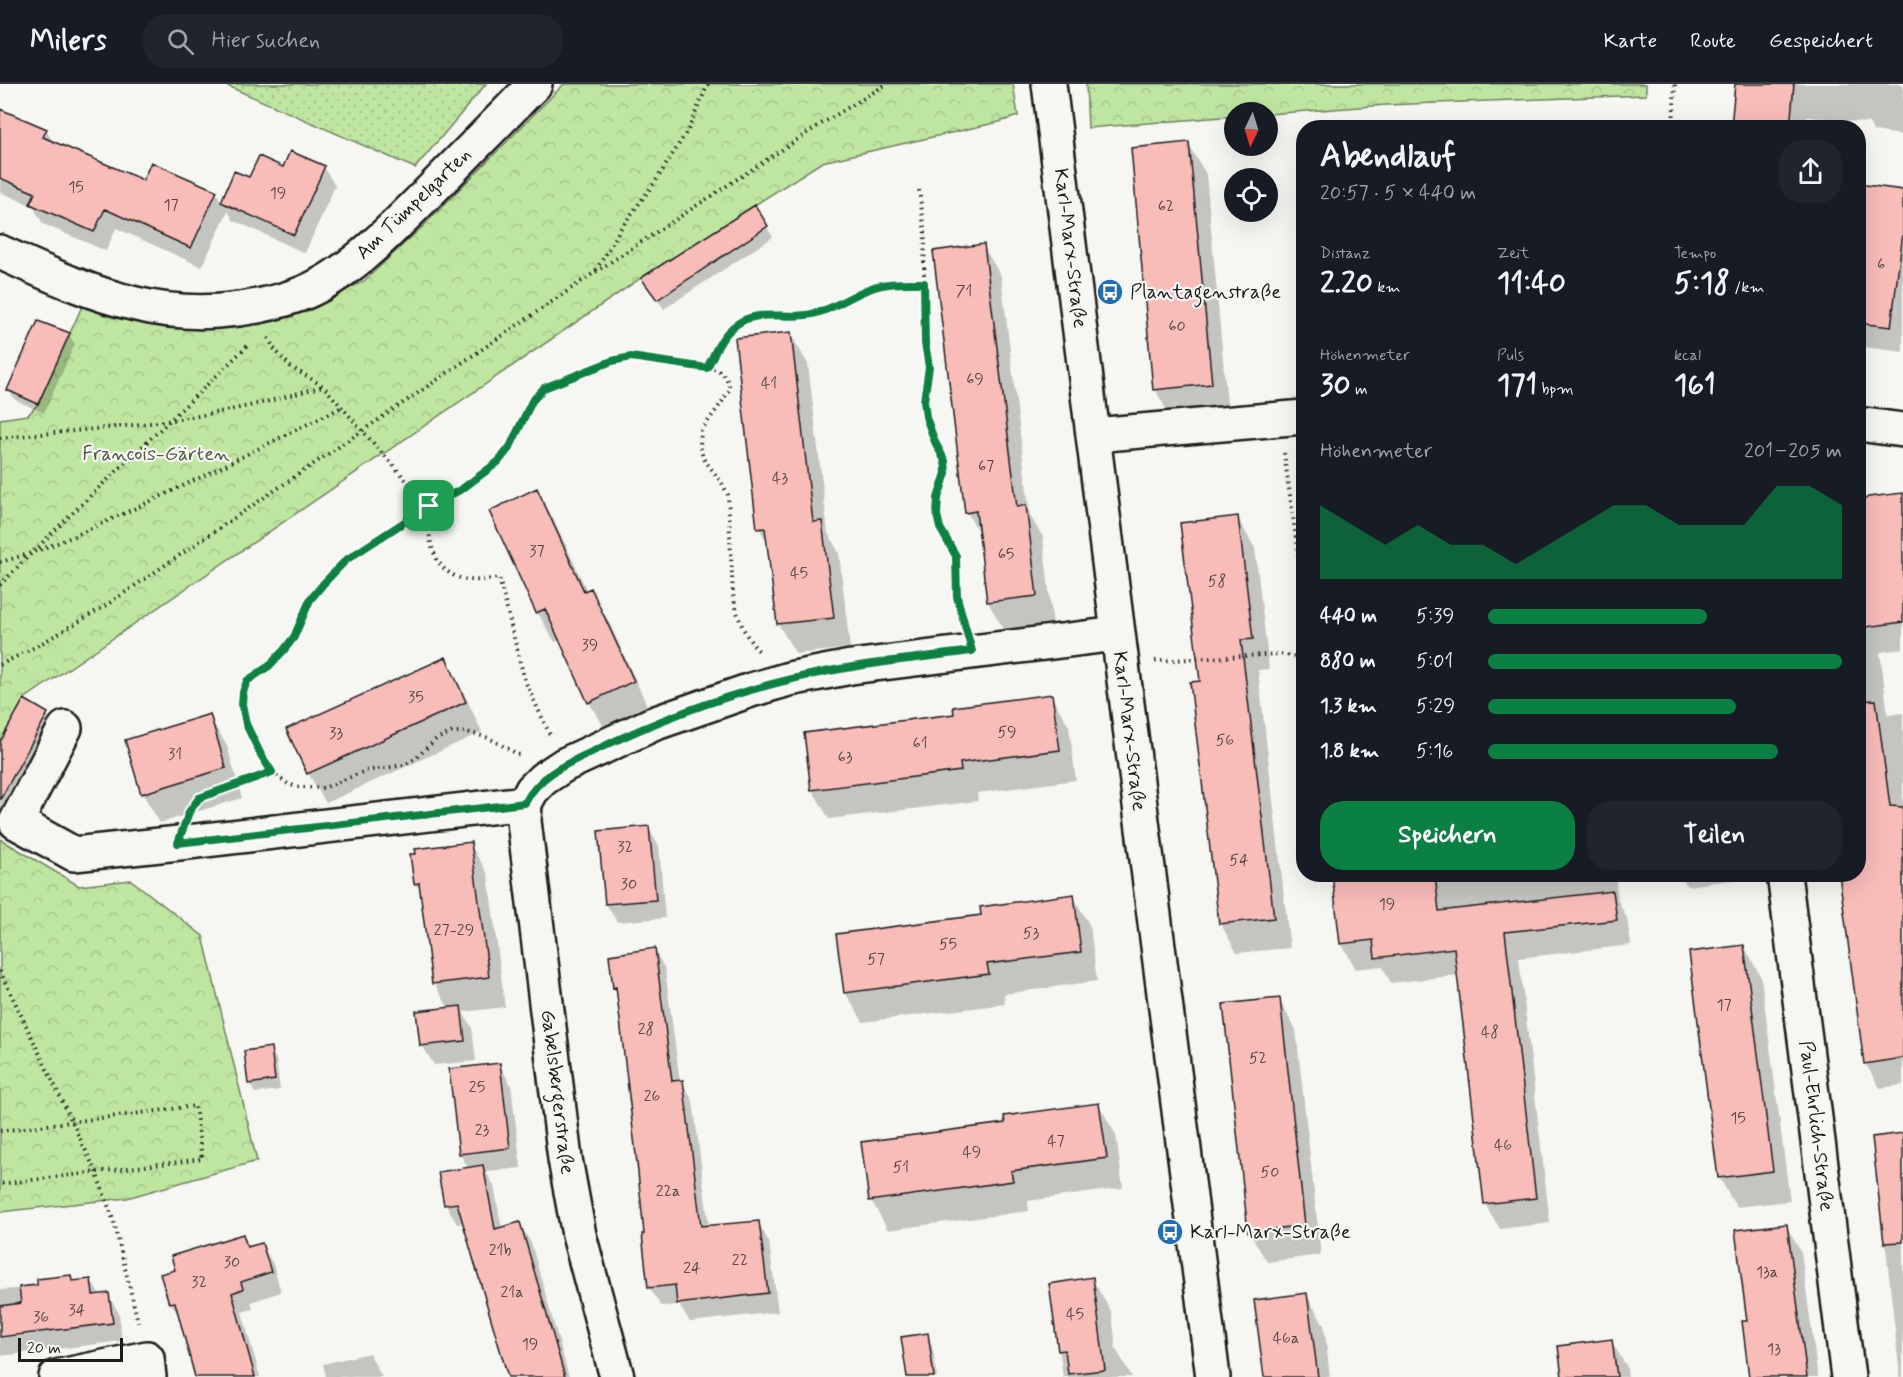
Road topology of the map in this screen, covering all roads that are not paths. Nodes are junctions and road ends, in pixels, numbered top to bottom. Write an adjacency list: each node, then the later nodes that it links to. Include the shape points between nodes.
1 (535, 84): 3 (street, Am Tümpelgarten, via 372,248 299,295 239,309 170,310 110,298)
2 (1049, 84): 7 (street, Karl-Marx-Straße)
3 (0, 252)
4 (1291, 418): 7 (street)
5 (1866, 425): 6 (street)
6 (1903, 430)
7 (1094, 435): 8 (street, Karl-Marx-Straße)
8 (1118, 649): 10 (street, via 972,651 789,679 653,724); 15 (street, Karl-Marx-Straße)
9 (65, 728): 10 (street, via 16,822 74,854 178,843)
10 (544, 782): 14 (street, Gabelsbergerstraße, via 524,821 565,1159 579,1235)
11 (1785, 882): 16 (street, Paul-Ehrlich-Straße)
12 (148, 1368): 13 (street)
13 (56, 1377)
14 (617, 1377)
15 (1213, 1377)
16 (1848, 1377)

